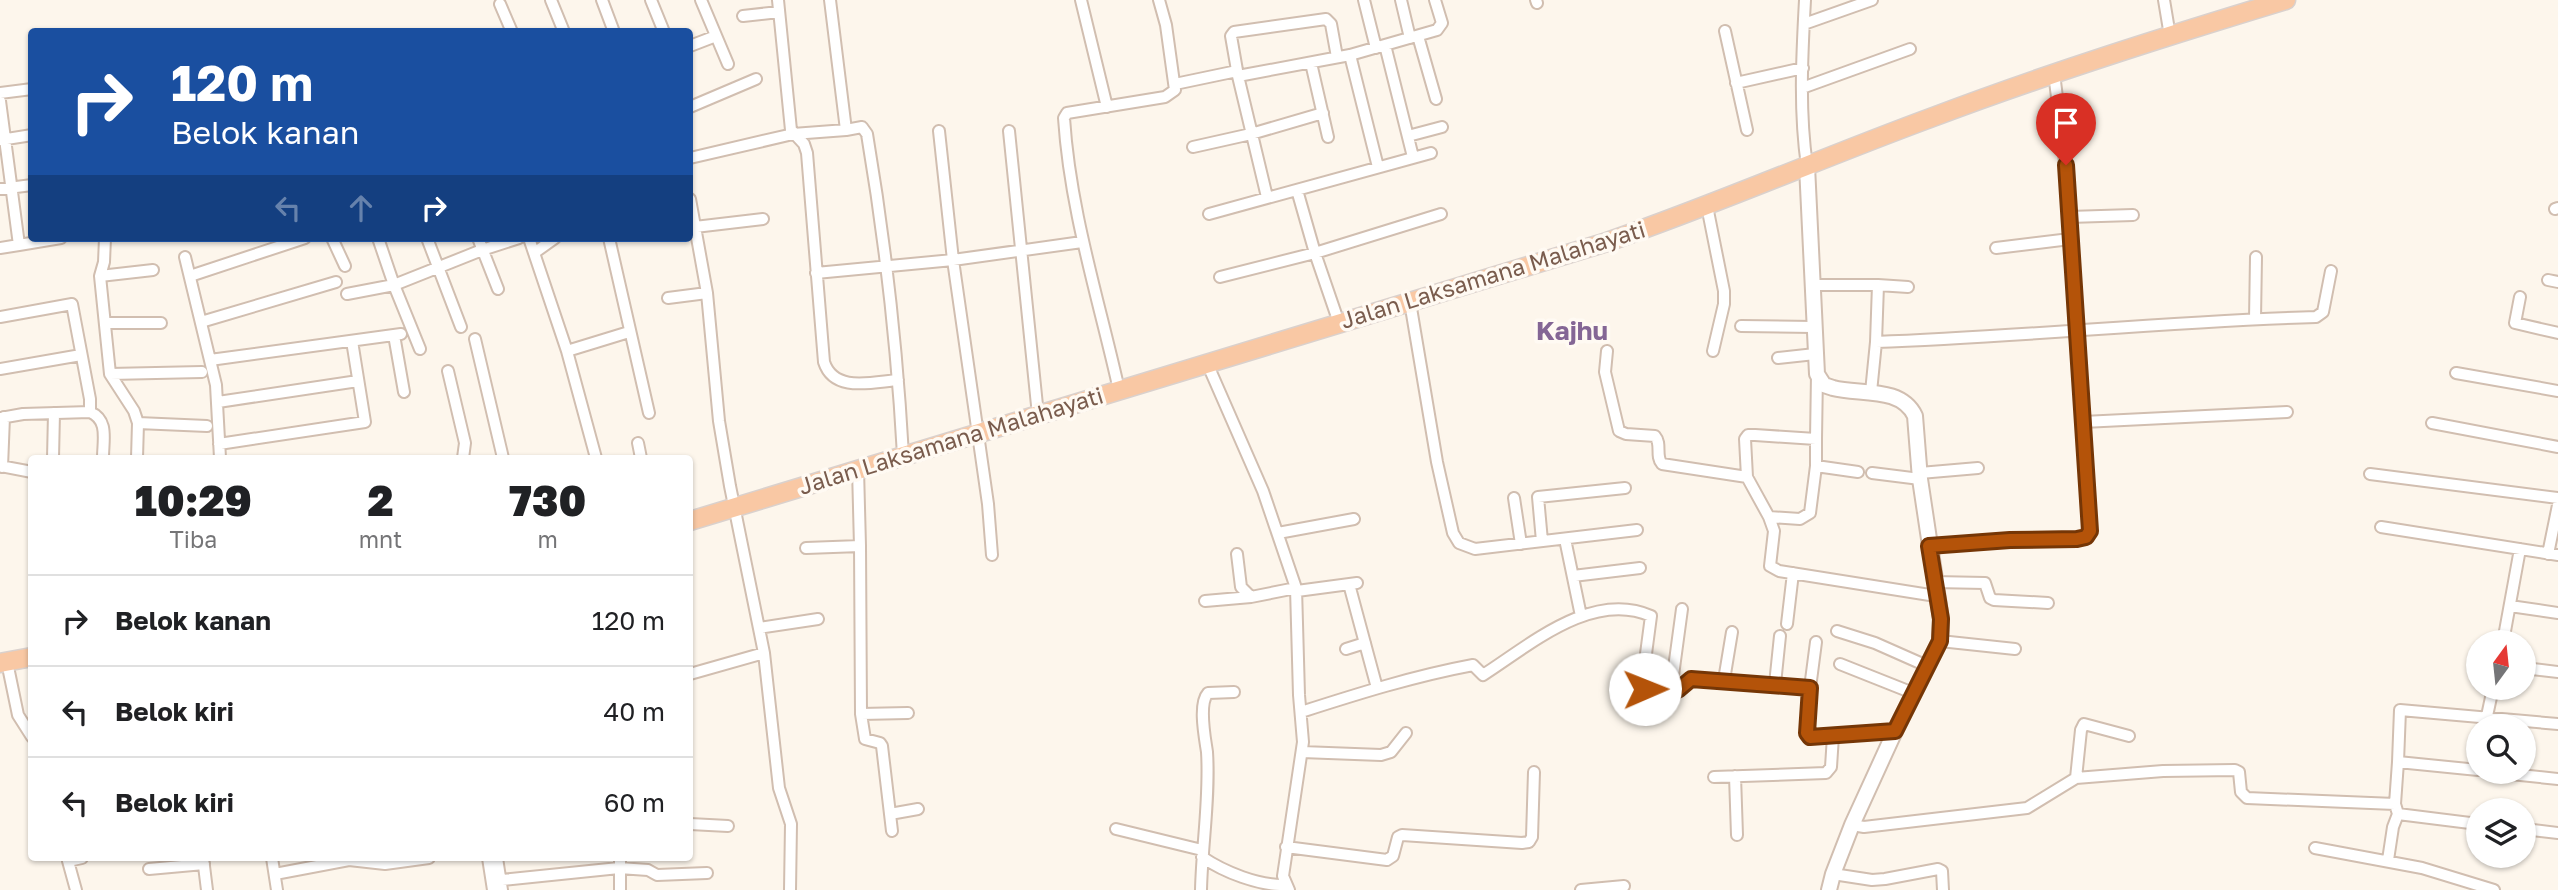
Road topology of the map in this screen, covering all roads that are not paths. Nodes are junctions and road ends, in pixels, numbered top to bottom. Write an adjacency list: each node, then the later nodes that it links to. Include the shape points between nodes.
1 (551, 0): 20 (street)
2 (602, 0): 21 (street)
3 (652, 0): 22 (street)
4 (701, 0): 24 (street)
5 (830, 0): 49 (street)
6 (1081, 0): 46 (street)
7 (1159, 0): 38 (street)
8 (1364, 0): 28 (street)
9 (1401, 0): 26 (street)
10 (1435, 0): 26 (street, via 1442,26)
11 (1805, 0): 18 (street)
12 (1872, 0): 18 (street)
13 (2164, 0): 25 (street)
14 (2286, 0): 25 (highway, Jalan Laksamana Malahayati)
15 (500, 4): 19 (street)
16 (779, 6): 17 (street); 53 (street)
17 (743, 16)
18 (1804, 24): 34 (street)
19 (510, 28)
20 (562, 28)
21 (612, 28)
22 (662, 28)
23 (1725, 31): 39 (street)
24 (716, 36): 27 (street); 33 (street)
25 (2170, 36): 36 (highway, Jalan Laksamana Malahayati)
26 (1414, 37): 28 (street); 43 (street)
27 (693, 45)
28 (1380, 47): 30 (street); 56 (street)
29 (1910, 49): 40 (street)
30 (1350, 55): 31 (street); 64 (street)
31 (1338, 57): 32 (street); 35 (street, via 1331,24 1323,19 1232,34)
32 (1311, 63): 35 (street); 47 (street)
33 (728, 64)
34 (1803, 68): 39 (street); 40 (street)
35 (1237, 73): 38 (street); 54 (street)
36 (2054, 73): 63 (highway, Jalan Laksamana Malahayati); 74 (street)
37 (756, 79): 45 (street)
38 (1175, 83): 46 (street, via 1171,94)
39 (1737, 83): 50 (street)
40 (1802, 89): 63 (street)
41 (28, 90): 42 (street)
42 (0, 93)
43 (1436, 99)
44 (0, 101): 58 (street)
45 (693, 106)
46 (1107, 107): 89 (street, via 1068,113 1064,118)
47 (1323, 113): 54 (street); 57 (street)
48 (1442, 127): 56 (street)
49 (846, 130): 53 (street); 101 (street, via 862,127 867,131)
50 (1747, 130)
51 (939, 131): 99 (street)
52 (1009, 131): 94 (street)
53 (793, 134): 61 (street); 105 (street, via 807,153)
54 (1251, 134): 59 (street); 68 (street)
55 (28, 136): 58 (street)
56 (1408, 136): 62 (street)
57 (1328, 137)
58 (3, 140): 66 (street)
59 (1193, 147)
60 (1431, 153): 62 (street)
61 (693, 157)
62 (1413, 157): 64 (street)
63 (1807, 166): 69 (highway, Jalan Laksamana Malahayati); 111 (street)
64 (1378, 167): 67 (street)
65 (28, 186): 66 (street)
66 (6, 189): 90 (street)
67 (1297, 190): 68 (street); 96 (street)
68 (1267, 197): 70 (street)
69 (1707, 205): 119 (highway, Jalan Laksamana Malahayati, via 1606,242); 138 (street, via 1724,291)
70 (1209, 214)
71 (1441, 214): 96 (street)
72 (2133, 215): 74 (street)
73 (693, 216): 76 (street)
74 (2069, 218): 77 (street)
75 (763, 219): 76 (street)
76 (695, 227): 115 (street)
77 (2070, 239): 92 (street); 129 (street)
78 (37, 242): 90 (street)
79 (105, 242): 106 (street)
80 (293, 242): 107 (street)
81 (334, 242): 100 (street)
82 (379, 242): 110 (street)
83 (428, 242): 102 (street)
84 (479, 242): 93 (street)
85 (507, 242): 93 (street)
86 (530, 242): 95 (street)
87 (549, 242): 95 (street)
88 (610, 242): 130 (street)
89 (1082, 242): 94 (street); 152 (street)
90 (19, 245): 91 (street)
91 (0, 248)
92 (1996, 248)
93 (482, 250): 102 (street); 114 (street)
94 (1021, 251): 99 (street); 161 (street)
95 (534, 253): 136 (street)
96 (1315, 253): 108 (street); 125 (street)
97 (186, 257): 107 (street)
98 (2256, 257): 121 (street)
99 (953, 260): 101 (street); 167 (street)
100 (345, 266)
101 (887, 266): 105 (street); 150 (street)
102 (437, 268): 110 (street); 127 (street)
103 (152, 270): 106 (street)
104 (2332, 271): 121 (street, via 2320,315)
105 (816, 273): 150 (street, via 826,370 847,383)
106 (100, 276): 122 (street)
107 (190, 276): 124 (street)
108 (1220, 277)
109 (336, 282): 124 (street)
110 (394, 285): 116 (street); 135 (street)
111 (1814, 285): 112 (street); 128 (street)
112 (1878, 285): 113 (street); 134 (street)
113 (1908, 287)
114 (498, 289)
115 (707, 293): 118 (street); 195 (street, via 719,421)
116 (346, 294)
117 (2521, 297): 131 (street, via 2515,323)
118 (668, 298)
119 (1410, 302): 125 (highway, Jalan Laksamana Malahayati); 204 (street, via 1453,533 1459,543 1475,549)
120 (0, 317): 140 (street, via 72,304)
121 (2255, 319): 129 (street)
122 (105, 323): 123 (street); 148 (street)
123 (161, 323)
124 (201, 323): 142 (street)
125 (1339, 323): 143 (highway, Jalan Laksamana Malahayati)
126 (1741, 326): 128 (street)
127 (461, 327)
128 (1813, 327): 139 (street)
129 (2075, 330): 134 (street); 163 (street)
130 (629, 332): 136 (street); 160 (street)
131 (2558, 333)
132 (475, 339): 177 (street)
133 (352, 341): 142 (street); 151 (street); 154 (street, via 398,334)
134 (1876, 342): 155 (street)
135 (420, 349)
136 (566, 351): 178 (street)
137 (1607, 351): 190 (street, via 1605,372 1619,431 1655,436 1662,464)
138 (1713, 351)
139 (1815, 354): 141 (street); 149 (street)
140 (81, 355): 144 (street); 157 (street)
141 (1778, 358)
142 (210, 360): 156 (street)
143 (1207, 363): 152 (highway, Jalan Laksamana Malahayati); 201 (street)
144 (0, 369)
145 (448, 371): 176 (street, via 465,443)
146 (202, 372): 148 (street)
147 (2456, 373): 153 (street)
148 (110, 374): 164 (street)
149 (1816, 374): 155 (street, via 1833,388); 168 (street)
150 (898, 380): 180 (street)
151 (358, 382): 156 (street); 170 (street, via 365,422)
152 (1119, 390): 161 (highway, Jalan Laksamana Malahayati)
153 (2558, 391)
154 (404, 392)
155 (1871, 392): 189 (street, via 1894,397 1912,409)
156 (218, 402): 170 (street)
157 (90, 412): 159 (street); 173 (street, via 102,422)
158 (2287, 412): 163 (street)
159 (54, 413): 162 (street); 172 (street)
160 (649, 413)
161 (1038, 415): 167 (highway, Jalan Laksamana Malahayati)
162 (2, 417): 181 (street)
163 (2083, 422): 206 (street, via 2090,531 2086,537)
164 (138, 423): 166 (street); 174 (street)
165 (2432, 423): 171 (street)
166 (207, 426)
167 (978, 432): 180 (highway, Jalan Laksamana Malahayati); 210 (street)
168 (1816, 439): 182 (street); 190 (street, via 1748,435 1744,454)
169 (638, 443): 179 (street)
170 (219, 444): 175 (street)
171 (2558, 447)
172 (53, 455)
173 (103, 455)
174 (137, 455)
175 (220, 455)
176 (463, 455)
177 (502, 455)
178 (595, 455)
179 (640, 455)
180 (903, 455): 184 (highway, Jalan Laksamana Malahayati)
181 (1, 466): 185 (street)
182 (1816, 466): 186 (street); 196 (street, via 1810,513 1800,519)
183 (1978, 468): 189 (street)
184 (858, 469): 195 (highway, Jalan Laksamana Malahayati); 205 (street)
185 (28, 471)
186 (1858, 472)
187 (1872, 473): 189 (street)
188 (2370, 474): 193 (street)
189 (1920, 476): 206 (street)
190 (1747, 477): 196 (street)
191 (1625, 488): 203 (street, via 1538,497)
192 (1514, 498): 204 (street)
193 (2558, 498)
194 (2558, 505): 211 (street)
195 (735, 507): 198 (highway, Jalan Laksamana Malahayati); 226 (street)
196 (1769, 517): 213 (street, via 1774,531 1770,566)
197 (1354, 519): 201 (street)
198 (693, 520)
199 (2381, 527): 208 (street)
200 (1637, 530): 202 (street)
201 (1278, 533): 216 (street)
202 (1565, 539): 203 (street); 214 (street)
203 (1542, 541): 204 (street)
204 (1521, 544)
205 (860, 546): 207 (street); 253 (street)
206 (1929, 546): 215 (street)
207 (806, 548)
208 (2521, 549): 211 (street); 220 (street)
209 (1237, 554): 217 (street, via 1241,587)
210 (992, 555)
211 (2553, 555)
212 (1640, 568): 214 (street)
213 (1793, 573): 215 (street); 225 (street)
214 (1573, 576): 223 (street)
215 (1935, 589): 219 (street, via 1985,583 1994,600); 231 (street)
216 (1296, 590): 217 (street); 233 (street, via 1353,584); 251 (street)
217 (1251, 597): 218 (street)
218 (1205, 601)
219 (2048, 603)
220 (2510, 606): 222 (street); 227 (street)
221 (1682, 609): 248 (street)
222 (2558, 613)
223 (1581, 616): 246 (street, via 1483,675 1473,665); 248 (street, via 1632,610 1651,616 1643,687)
224 (818, 619): 226 (street)
225 (1787, 624)
226 (759, 628): 236 (street)
227 (2505, 630)
228 (1836, 631): 240 (street)
229 (1732, 632): 244 (street)
230 (1780, 636): 245 (street)
231 (1940, 641): 235 (street); 240 (street)
232 (1816, 642): 247 (street)
233 (1366, 643): 234 (street); 246 (street)
234 (1346, 649)
235 (2015, 649)
236 (764, 653): 243 (street); 308 (street, via 779,788 791,824)
237 (28, 658): 238 (highway)
238 (4, 662): 257 (street, via 18,715)
239 (1840, 664): 250 (street)
240 (1927, 666): 250 (street)
241 (2536, 669): 242 (street)
242 (2558, 672)
243 (693, 673)
244 (1724, 680): 245 (street); 248 (street, via 1691,679)
245 (1775, 684): 247 (street)
246 (1377, 688): 251 (street)
247 (1810, 688): 260 (street, via 1807,736)
248 (1671, 690)
249 (1234, 692): 285 (street, via 1208,694 1203,703 1207,760)
250 (1913, 693): 258 (street)
251 (1301, 712): 262 (street)
252 (908, 713): 253 (street)
253 (861, 714): 273 (street, via 866,739 883,746)
254 (2466, 715): 263 (street, via 2400,710)
255 (2536, 722): 256 (street)
256 (2558, 724)
257 (28, 731)
258 (1895, 731): 260 (street); 276 (street)
259 (1406, 733): 262 (street, via 1391,751 1381,755)
260 (1833, 736): 266 (street, via 1831,767 1826,773)
261 (2129, 736): 269 (street, via 2084,724)
262 (1302, 752): 283 (street)
263 (2398, 762): 264 (street); 272 (street)
264 (2466, 769)
265 (1534, 772): 283 (street, via 1529,842 1399,835 1393,856 1387,860)
266 (1735, 776): 267 (street); 282 (street)
267 (1714, 777)
268 (2536, 777): 270 (street)
269 (2076, 778): 272 (street, via 2235,770 2247,797); 276 (street, via 2032,806)
270 (2558, 779)
271 (918, 809): 273 (street)
272 (2396, 809): 274 (street); 286 (street)
273 (890, 814): 280 (street)
274 (2466, 822)
275 (693, 824): 277 (street)
276 (1852, 825): 299 (street)
277 (728, 826)
278 (1116, 829): 285 (street)
279 (2536, 830): 281 (street)
280 (892, 831)
281 (2558, 833)
282 (1737, 835)
283 (1286, 847): 303 (street, via 1283,876)
284 (2315, 848): 286 (street)
285 (1202, 853): 303 (street, via 1217,866); 309 (street)
286 (2388, 860): 300 (street)
287 (68, 861): 304 (street)
288 (204, 861): 296 (street); 305 (street)
289 (273, 861): 298 (street)
290 (344, 861): 298 (street)
291 (358, 861): 292 (street)
292 (407, 861)
293 (489, 861): 301 (street)
294 (497, 861): 301 (street)
295 (620, 863): 297 (street, via 657,875); 301 (street); 307 (street)
296 (149, 869)
297 (707, 873)
298 (275, 874): 306 (street)
299 (1833, 874): 311 (street); 312 (street, via 1872,880 1938,869)
300 (2450, 877): 313 (street); 314 (street)
301 (497, 886)
302 (1624, 886): 310 (street)
303 (1287, 887)
304 (76, 890)
305 (207, 890)
306 (277, 890)
307 (620, 890)
308 (790, 890)
309 (1201, 890)
310 (1581, 890)
311 (1829, 890)
312 (1943, 890)
313 (2449, 890)
314 (2494, 890)

